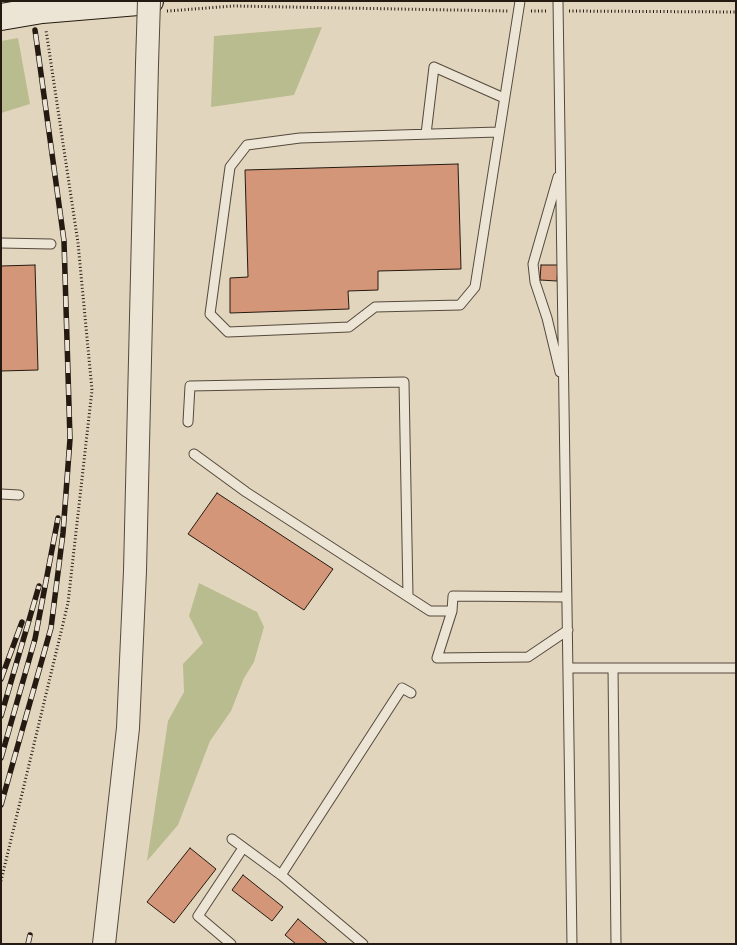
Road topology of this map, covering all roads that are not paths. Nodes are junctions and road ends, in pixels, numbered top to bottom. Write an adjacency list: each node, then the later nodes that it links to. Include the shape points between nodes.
1 (558, 1): 8 (lane)
2 (152, 5): 4 (main road, via 42,10); 27 (street, bridge, via 147,64 135,571 128,718)
3 (520, 6): 5 (lane)
4 (1, 16)
5 (504, 98): 6 (lane); 7 (lane, via 434,67)
6 (498, 132): 7 (lane); 7 (lane, via 475,287 460,305 375,307 349,327 228,332 210,314 230,167 247,145 300,138)
7 (426, 134)
8 (561, 169): 11 (lane); 11 (lane, via 533,264)
9 (1, 244): 10 (lane)
10 (51, 244)
11 (564, 390): 17 (lane)
12 (188, 422): 16 (lane, via 190,386 404,382)
13 (194, 454): 16 (lane, via 246,492)
14 (1, 494): 15 (lane)
15 (18, 494)
16 (408, 596): 18 (lane, via 430,611)
17 (567, 597): 18 (lane, via 453,596); 19 (lane)
18 (452, 611): 19 (lane, via 437,658 528,656)
19 (568, 630): 20 (lane)
20 (568, 668): 21 (lane); 30 (lane)
21 (613, 668): 22 (lane); 31 (lane)
22 (736, 668)
23 (411, 693): 26 (lane, via 402,688)
24 (232, 840): 25 (lane)
25 (243, 848): 26 (lane); 28 (lane, via 198,916)
26 (281, 875): 29 (lane)
27 (104, 944)
28 (231, 944)
29 (363, 944)
30 (572, 944)
31 (616, 944)

